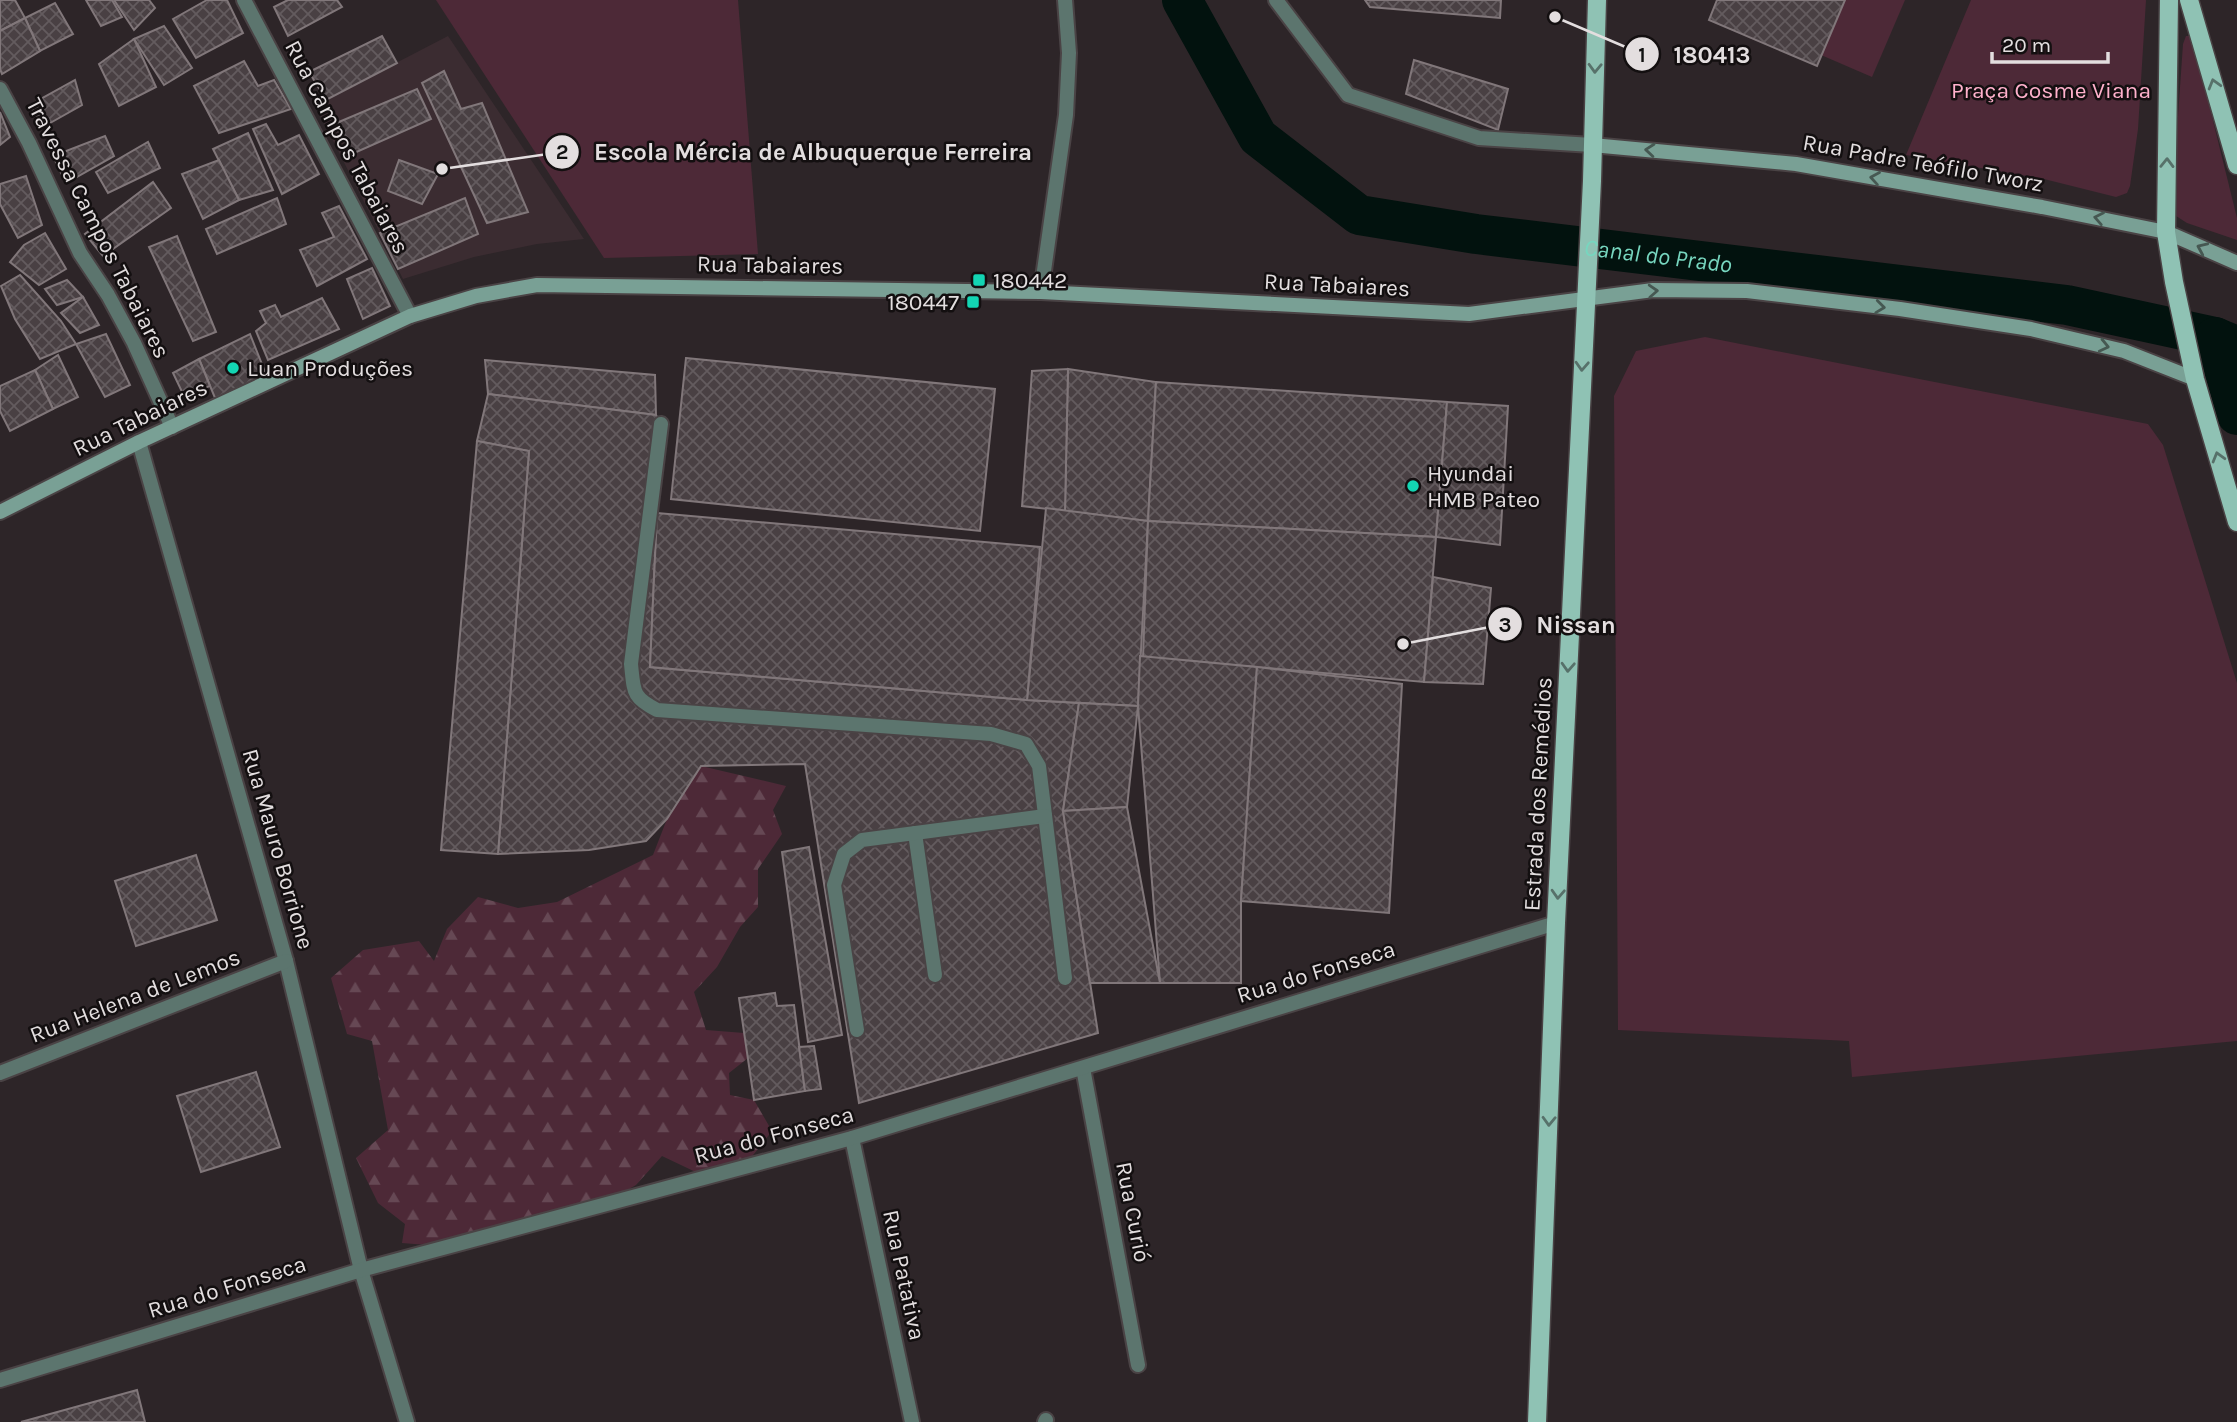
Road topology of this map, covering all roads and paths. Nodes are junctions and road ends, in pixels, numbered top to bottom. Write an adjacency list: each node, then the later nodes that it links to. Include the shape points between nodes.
1 (244, 0): 14 (street, Rua Campos Tabaiares)
2 (1065, 0): 12 (street, via 1069,53 1066,115)
3 (1276, 0): 8 (street, via 1348,95 1479,138)
4 (1597, 0): 8 (main road, Estrada dos Remédios, one-way to 8)
5 (2169, 0): 10 (main road, one-way to 5)
6 (2189, 0): 9 (main road, one-way to 6)
7 (0, 89): 17 (street, Travessa Campos Tabaiares, via 80,253 134,343)
8 (1592, 145): 10 (main road, Rua Padre Teófilo Tworz, one-way to 8, via 1796,164); 13 (main road, Estrada dos Remédios)
9 (2237, 165)
10 (2166, 232): 11 (main road, Rua Padre Teófilo Tworz, one-way to 10); 15 (main road)
11 (2237, 263)
12 (1041, 292): 13 (main road, Rua Tabaiares, via 1469,314); 14 (main road, Rua Tabaiares, via 537,285 476,296)
13 (1585, 298): 15 (main road, one-way to 15, via 1653,290 1747,291 1900,309 2031,329 2111,347); 23 (main road, Estrada dos Remédios, one-way to 23)
14 (410, 316): 17 (main road, Rua Tabaiares)
15 (2195, 379): 20 (main road, one-way to 15)
16 (661, 424): 21 (street, via 631,664 639,701 657,710 991,734 1026,744 1039,766)
17 (172, 427): 18 (main road, Rua Tabaiares)
18 (139, 442): 19 (main road, Rua Tabaiares); 24 (street, Rua Mauro Borrione)
19 (0, 512)
20 (2237, 522)
21 (1045, 816): 22 (street); 26 (street)
22 (915, 833): 25 (street); 27 (street, via 862,840 844,855 834,885)
23 (1556, 923): 28 (street, Rua do Fonseca); 36 (main road, Estrada dos Remédios, one-way to 36)
24 (286, 961): 29 (street, Rua Helena de Lemos); 31 (street, Rua Mauro Borrione)
25 (935, 975)
26 (1065, 978)
27 (857, 1030)
28 (1083, 1068): 30 (street, Rua do Fonseca); 32 (street, Rua Curió)
29 (0, 1073)
30 (852, 1138): 31 (street, Rua do Fonseca); 35 (street, Rua Patativa)
31 (361, 1270): 33 (street, Rua do Fonseca); 34 (street, Rua Mauro Borrione)
32 (1138, 1365)
33 (0, 1380)
34 (407, 1422)
35 (912, 1422)
36 (1537, 1422)

